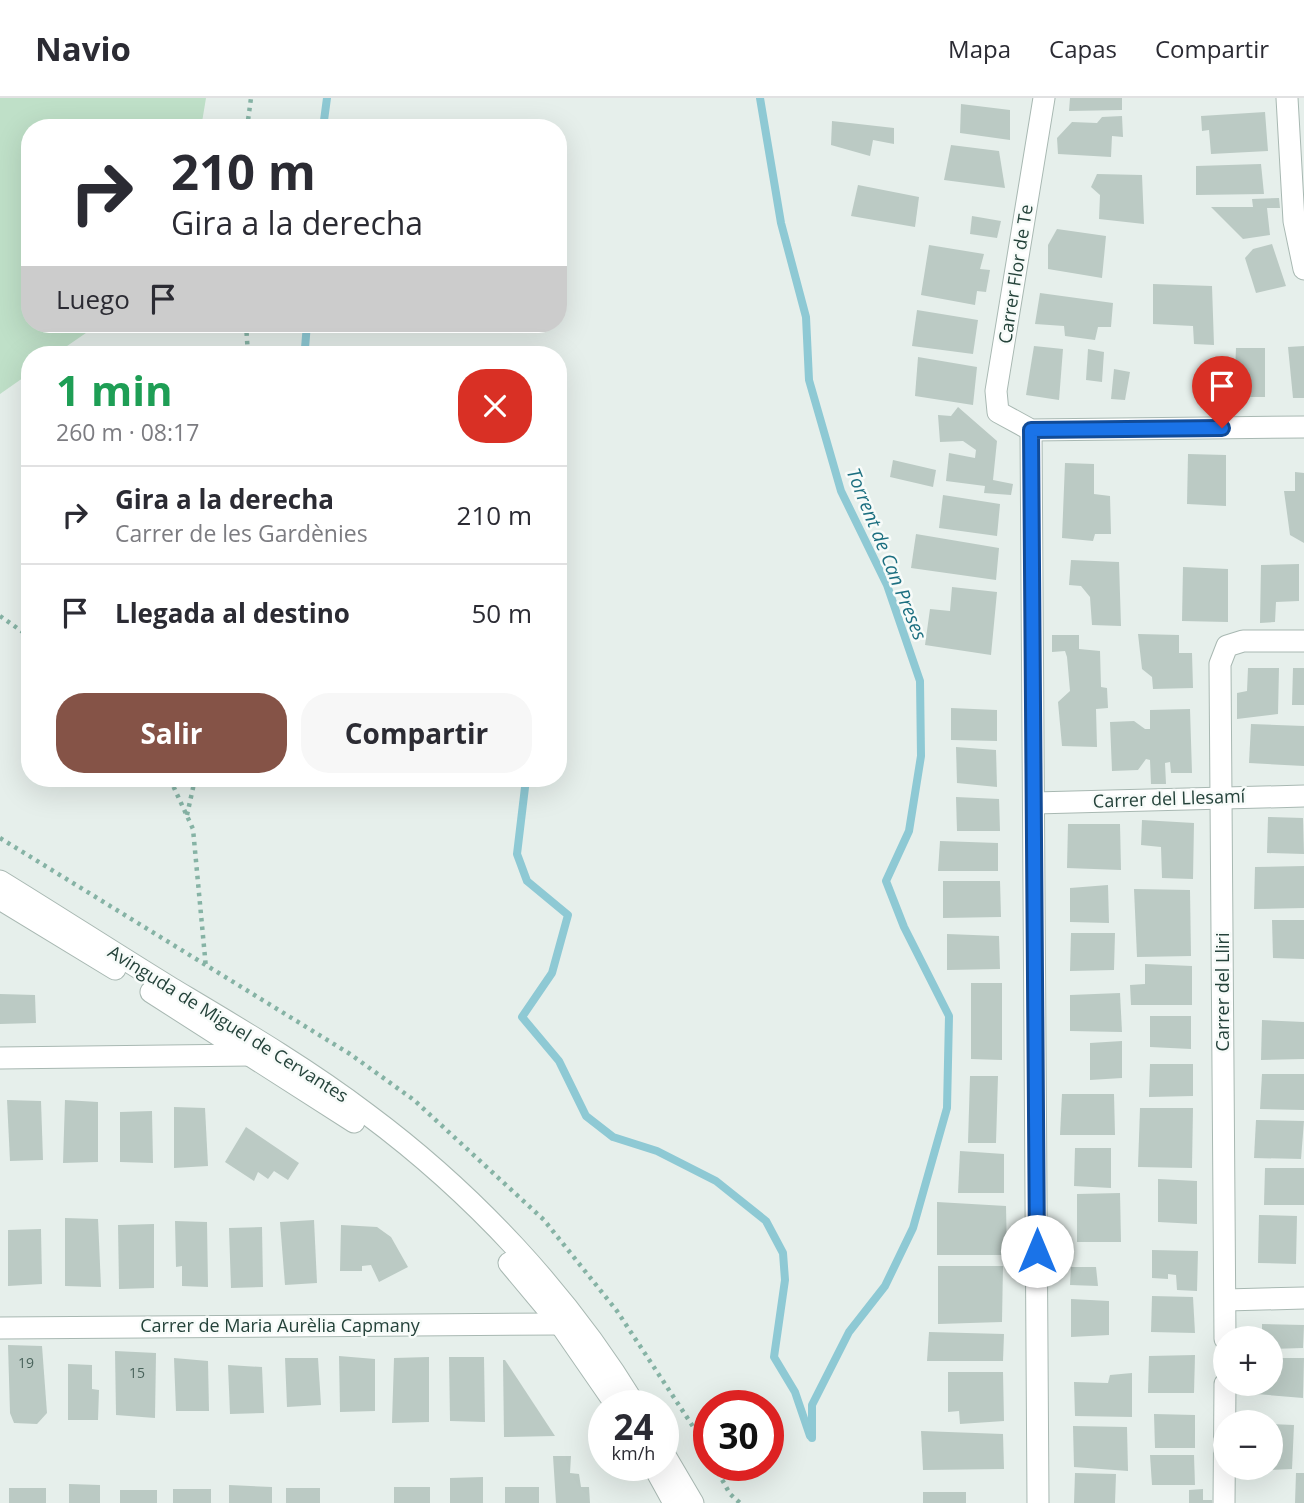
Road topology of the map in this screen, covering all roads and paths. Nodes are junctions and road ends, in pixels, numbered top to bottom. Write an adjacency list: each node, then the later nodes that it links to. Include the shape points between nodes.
1 (251, 98): 4 (path)
2 (1044, 98): 7 (street, Carrer Flor de Te, via 996,391 998,412)
3 (1287, 98): 5 (street, via 1294,221)
4 (248, 119)
5 (1304, 269)
6 (1304, 427): 7 (street)
7 (1031, 430): 15 (street)
8 (0, 617): 9 (path)
9 (21, 631)
10 (1304, 641): 14 (street, Carrer del Lliri, via 1244,641 1227,646 1220,664)
11 (174, 787): 16 (path)
12 (193, 787): 16 (path)
13 (1304, 796): 14 (street, Carrer del Llesamí)
14 (1222, 798): 15 (street, Carrer del Llesamí); 23 (street, Carrer del Lliri)
15 (1035, 803): 36 (street)
16 (187, 815): 17 (path, via 193,829 206,968)
17 (0, 838)
18 (0, 881): 28 (street, Avinguda de Miguel de Cervantes, via 269,1046 391,1132 531,1267 593,1341)
19 (0, 899): 20 (street, Avinguda de Miguel de Cervantes)
20 (251, 1055): 21 (street); 24 (street, Avinguda de Miguel de Cervantes, via 342,1112 401,1158 490,1241)
21 (0, 1058)
22 (1304, 1298): 23 (street)
23 (1226, 1300): 25 (street, Carrer del Lliri)
24 (560, 1324): 26 (street, Carrer de Maria Aurèlia Capmany); 27 (street, Avinguda de Miguel de Cervantes)
25 (1226, 1326)
26 (0, 1328)
27 (605, 1390)
28 (625, 1390)
29 (1225, 1396): 37 (street)
30 (679, 1479): 34 (street)
31 (662, 1481): 33 (street)
32 (723, 1481): 35 (path)
33 (674, 1503)
34 (693, 1503)
35 (740, 1503)
36 (1038, 1503)
37 (1224, 1503)

